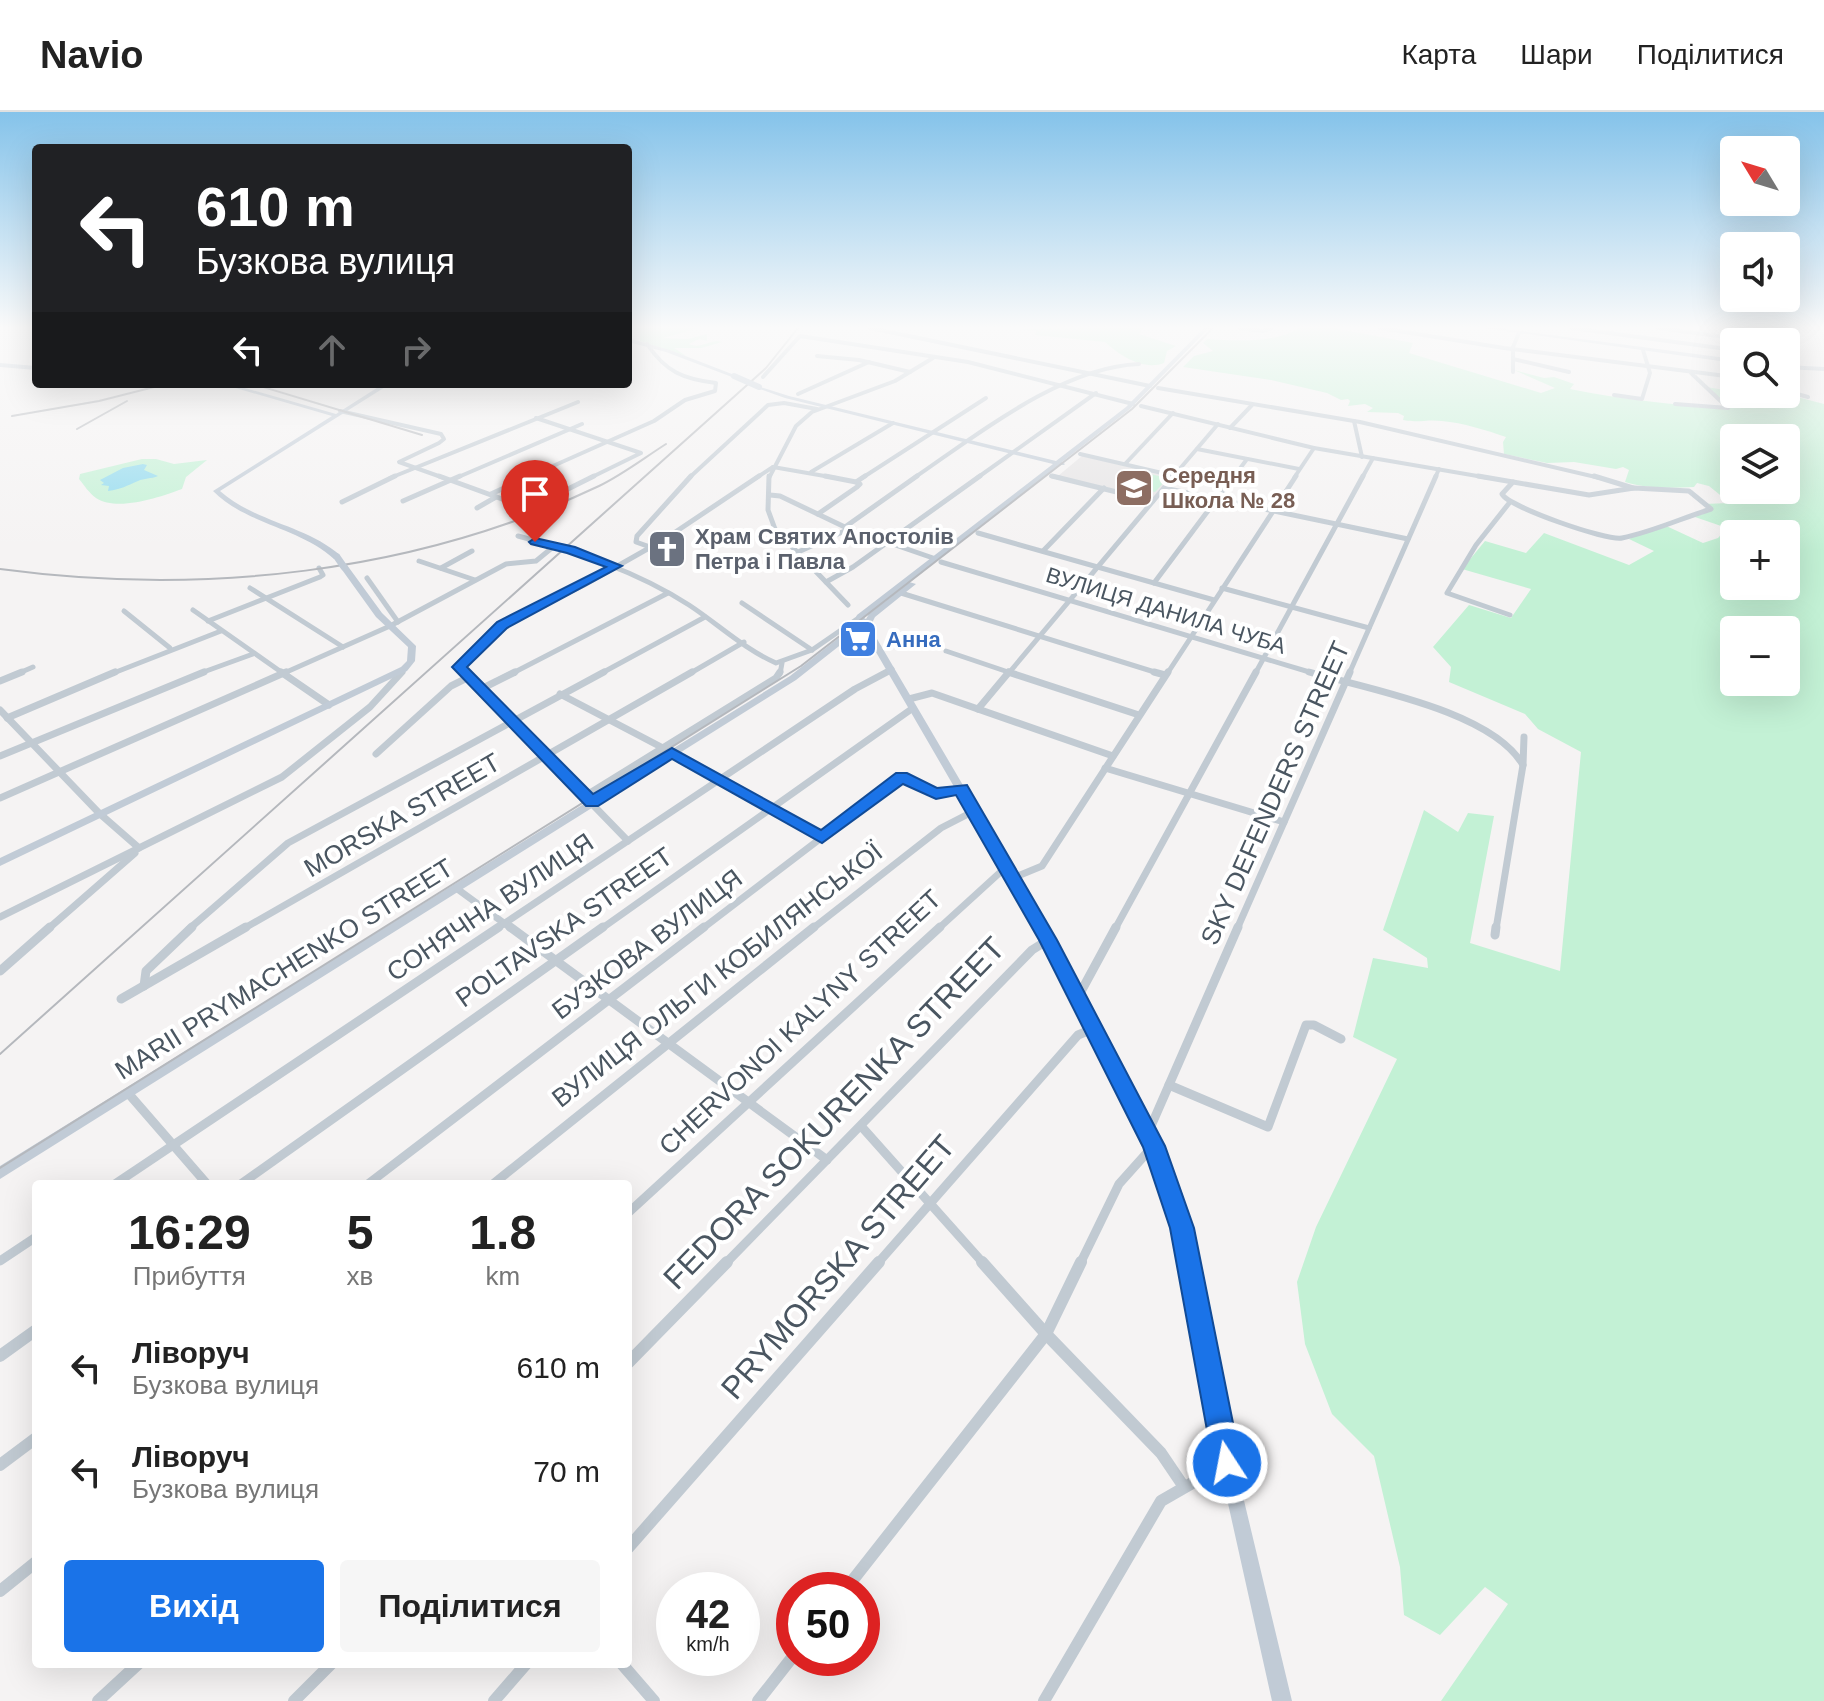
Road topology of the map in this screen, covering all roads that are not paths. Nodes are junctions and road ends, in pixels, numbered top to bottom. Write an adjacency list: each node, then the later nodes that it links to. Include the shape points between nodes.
1 (295, 402): 20 (main road)
2 (356, 402): 20 (main road)
3 (578, 402): 22 (street)
4 (682, 402): 30 (street)
5 (812, 402): 17 (main road, bridge)
6 (837, 402): 17 (street)
7 (979, 402): 29 (street)
8 (1035, 402): 31 (street)
9 (1083, 402): 34 (street)
10 (1127, 402): 14 (street)
11 (1145, 402): 18 (main road)
12 (1236, 402): 16 (street)
13 (1722, 402): 15 (street, via 1728,408)
14 (1133, 404): 39 (main road)
15 (1675, 404)
16 (1252, 405): 23 (street); 27 (street)
17 (826, 406): 19 (street); 24 (main road)
18 (1141, 406): 21 (street); 35 (main road)
19 (818, 409): 41 (street, via 796,426); 71 (street, via 768,405 697,470 637,536 636,542)
20 (337, 413): 42 (street, via 444,436 399,459); 101 (main road, bridge, via 216,491 264,521 329,548)
21 (1173, 413): 26 (street); 40 (street)
22 (536, 418): 28 (street); 42 (street)
23 (1354, 421): 36 (street); 53 (street)
24 (893, 423): 29 (main road); 45 (street)
25 (582, 424): 28 (street)
26 (1218, 424): 27 (street); 33 (street)
27 (1230, 428): 32 (street)
28 (571, 429): 30 (street); 48 (street)
29 (932, 432): 31 (main road); 49 (street)
30 (608, 441): 54 (street); 54 (street, via 639,451 638,455 524,507)
31 (970, 442): 34 (main road); 65 (street)
32 (1314, 448): 36 (street); 43 (street, CHERVONOI KALYNY STREET)
33 (1197, 449): 38 (street); 47 (street)
34 (1014, 452): 39 (main road); 69 (street)
35 (1080, 454): 39 (main road); 40 (street)
36 (1362, 457): 37 (street)
37 (1373, 458): 44 (street); 64 (street)
38 (1247, 459): 43 (street); 56 (street)
39 (1062, 464): 46 (main road); 75 (main road)
40 (1125, 464): 47 (street)
41 (773, 467): 45 (street); 55 (street); 71 (street)
42 (415, 468): 48 (street); 59 (street)
43 (1299, 469): 62 (street, CHERVONOI KALYNY STREET)
44 (1439, 469): 50 (street); 68 (street, SKY DEFENDERS STREET)
45 (811, 472): 49 (street)
46 (1051, 476): 51 (street); 66 (main road)
47 (1175, 476): 52 (street)
48 (450, 481): 54 (street); 57 (street)
49 (856, 482): 63 (street, via 859,485)
50 (1513, 482): 53 (street, via 1589,495); 60 (street, via 1502,494)
51 (1104, 488): 58 (street); 73 (street)
52 (1164, 488): 56 (street); 58 (street)
53 (1634, 488): 60 (street, via 1689,491 1711,509 1619,539)
54 (494, 495): 61 (street)
55 (770, 495): 63 (street, ВУЛИЦЯ ДАНИЛА ЧУБА); 74 (street, via 769,517)
56 (1217, 499): 62 (street); 84 (street)
57 (403, 501)
58 (1153, 501): 78 (street)
59 (342, 502)
60 (1510, 502): 97 (street, via 1447,593)
61 (477, 508)
62 (1272, 511): 64 (street); 86 (street, CHERVONOI KALYNY STREET)
63 (818, 514): 65 (street, ВУЛИЦЯ ДАНИЛА ЧУБА)
64 (1337, 524): 68 (street); 94 (street)
65 (847, 528): 69 (street, ВУЛИЦЯ ДАНИЛА ЧУБА); 74 (street)
66 (978, 533): 73 (street); 75 (main road)
67 (518, 536): 70 (street)
68 (1408, 539): 102 (street, SKY DEFENDERS STREET)
69 (887, 542): 75 (street, ВУЛИЦЯ ДАНИЛА ЧУБА); 83 (street)
70 (553, 547): 77 (street); 82 (street, via 536,561 509,563)
71 (650, 547): 77 (street)
72 (472, 551): 80 (street)
73 (1043, 551): 78 (street)
74 (796, 553): 83 (street)
75 (937, 560): 88 (main road); 90 (street, ВУЛИЦЯ ДАНИЛА ЧУБА); 100 (main road)
76 (419, 561): 80 (street)
77 (616, 566): 87 (street); 120 (street, via 502,625 459,667)
78 (1098, 567): 84 (street); 90 (street)
79 (319, 568): 89 (street, via 323,575)
80 (441, 568): 82 (street)
81 (367, 578): 101 (street)
82 (475, 580): 101 (street)
83 (826, 582): 93 (street)
84 (1154, 583): 91 (street)
85 (250, 588): 89 (street)
86 (1222, 588): 91 (street, CHERVONOI KALYNY STREET); 94 (street)
87 (668, 593): 98 (street); 123 (street)
88 (901, 593): 100 (main road); 104 (street)
89 (267, 599): 99 (street); 107 (street)
90 (1070, 600): 104 (street); 105 (street, ВУЛИЦЯ ДАНИЛА ЧУБА)
91 (1214, 600): 105 (street, CHERVONOI KALYNY STREET)
92 (742, 603): 109 (street)
93 (848, 605)
94 (1292, 607): 102 (street); 112 (street)
95 (193, 610): 99 (street)
96 (124, 611): 108 (street)
97 (1510, 615)
98 (705, 617): 106 (street); 124 (street)
99 (208, 621): 103 (street)
100 (864, 623): 109 (street); 116 (main road); 136 (main road, MARII PRYMACHENKO STREET, via 793,678)
101 (394, 624): 107 (street); 115 (main road, via 412,646)
102 (1369, 628): 122 (street, SKY DEFENDERS STREET)
103 (217, 630): 108 (street); 111 (street)
104 (1040, 636): 117 (street); 119 (street)
105 (1191, 636): 112 (street, ВУЛИЦЯ ДАНИЛА ЧУБА); 119 (street, CHERVONOI KALYNY STREET)
106 (744, 642): 113 (street, via 770,661); 130 (street, MORSKA STREET)
107 (343, 647): 118 (street)
108 (170, 648): 131 (street)
109 (812, 650): 113 (street)
110 (946, 651): 117 (street)
111 (253, 654): 118 (street); 135 (street)
112 (1264, 657): 122 (street, ВУЛИЦЯ ДАНИЛА ЧУБА); 146 (street)
113 (782, 663): 136 (street, via 776,678)
114 (33, 667): 121 (street)
115 (404, 669): 126 (main road); 155 (street, via 370,707 282,777)
116 (892, 669): 125 (main road); 144 (street, СОНЯЧНА ВУЛИЦЯ)
117 (1010, 672): 127 (street); 129 (street)
118 (281, 673): 126 (street); 143 (street)
119 (1165, 675): 129 (street, CHERVONOI KALYNY STREET)
120 (467, 678): 123 (street); 137 (street, via 451,686)
121 (0, 681)
122 (1346, 681): 141 (street, ВУЛИЦЯ ДАНИЛА ЧУБА, via 1473,722 1519,755); 152 (street, SKY DEFENDERS STREET)
123 (479, 690): 132 (street)
124 (560, 694): 130 (street); 132 (street)
125 (911, 704): 127 (street, via 932,693); 145 (main road); 149 (street, POLTAVSKA STREET)
126 (329, 705): 151 (main road)
127 (978, 709): 140 (street)
128 (0, 710): 131 (street)
129 (1139, 715): 140 (street, CHERVONOI KALYNY STREET)
130 (611, 718): 136 (street); 138 (street, MORSKA STREET)
131 (8, 720): 133 (street); 135 (street)
132 (511, 720): 138 (street); 165 (street, via 288,843 159,956 146,971)
133 (0, 725)
134 (1524, 737): 141 (street)
135 (32, 743): 139 (street); 143 (street)
136 (668, 750): 144 (street); 148 (main road, MARII PRYMACHENKO STREET)
137 (376, 754)
138 (546, 755): 148 (street); 165 (street, MORSKA STREET)
139 (0, 756)
140 (1113, 756): 142 (street, CHERVONOI KALYNY STREET)
141 (1523, 765): 161 (street)
142 (1105, 768): 146 (street); 157 (street, CHERVONOI KALYNY STREET, via 1042,866 1028,874)
143 (60, 772): 147 (street); 151 (street)
144 (721, 780): 149 (street); 154 (street, СОНЯЧНА ВУЛИЦЯ)
145 (961, 789): 150 (main road); 153 (street, БУЗКОВА ВУЛИЦЯ, via 936,793 901,777)
146 (1189, 794): 152 (street); 166 (street)
147 (0, 798)
148 (589, 799): 154 (street); 158 (main road, MARII PRYMACHENKO STREET)
149 (769, 808): 153 (street); 163 (street, POLTAVSKA STREET)
150 (974, 811): 157 (main road); 171 (street, ВУЛИЦЯ ОЛЬГИ КОБИЛЯНСЬКОЇ, via 936,829)
151 (99, 813): 155 (street); 156 (main road)
152 (1284, 822): 172 (street, SKY DEFENDERS STREET)
153 (822, 837): 168 (street, БУЗКОВА ВУЛИЦЯ)
154 (628, 841): 160 (street, СОНЯЧНА ВУЛИЦЯ)
155 (140, 848): 159 (street); 164 (street)
156 (0, 862)
157 (1009, 873): 162 (main road); 174 (street, CHERVONOI KALYNY STREET)
158 (456, 888): 160 (street); 173 (main road, MARII PRYMACHENKO STREET)
159 (0, 917)
160 (503, 923): 163 (street); 177 (street, СОНЯЧНА ВУЛИЦЯ)
161 (1495, 935)
162 (1048, 940): 166 (main road); 175 (street, FEDORA SOKURENKA STREET, via 1032,950)
163 (554, 961): 168 (street); 182 (street, POLTAVSKA STREET)
164 (0, 971)
165 (144, 986): 167 (street, MORSKA STREET)
166 (1078, 997): 169 (main road)
167 (121, 999)
168 (609, 1000): 171 (street); 183 (street, БУЗКОВА ВУЛИЦЯ)
169 (1095, 1028): 176 (main road); 185 (street, PRYMORSKA STREET, via 1078,1035)
170 (1341, 1039): 172 (street, via 1306,1025 1268,1127)
171 (670, 1043): 174 (street); 184 (street, ВУЛИЦЯ ОЛЬГИ КОБИЛЯНСЬКОЇ)
172 (1169, 1085): 176 (street, SKY DEFENDERS STREET)
173 (128, 1093): 177 (street); 179 (main road, MARII PRYMACHENKO STREET)
174 (749, 1102): 178 (street); 186 (street, CHERVONOI KALYNY STREET)
175 (861, 1126): 178 (street, FEDORA SOKURENKA STREET); 185 (street)
176 (1150, 1140): 190 (street, SKY DEFENDERS STREET, via 1119,1184); 194 (main road, via 1182,1228)
177 (173, 1145): 180 (street, СОНЯЧНА ВУЛИЦЯ); 181 (street)
178 (827, 1160): 192 (street, FEDORA SOKURENKA STREET)
179 (0, 1173)
180 (121, 1180)
181 (204, 1180)
182 (247, 1180)
183 (373, 1180)
184 (498, 1180)
185 (931, 1205): 190 (street); 197 (street, PRYMORSKA STREET)
186 (632, 1209)
187 (32, 1240): 188 (street)
188 (0, 1261)
189 (32, 1333): 191 (street)
190 (1046, 1334): 196 (street, via 1161,1453); 199 (street, SKY DEFENDERS STREET)
191 (0, 1356)
192 (632, 1359)
193 (32, 1441): 195 (street)
194 (1227, 1463): 196 (street); 212 (main road)
195 (0, 1465)
196 (1184, 1487): 211 (street, via 1161,1501)
197 (632, 1543)
198 (32, 1565): 200 (street)
199 (859, 1572)
200 (0, 1591)
201 (134, 1668): 206 (street)
202 (327, 1668): 207 (street)
203 (523, 1668): 208 (street)
204 (625, 1668): 209 (street)
205 (778, 1676): 210 (street)
206 (98, 1701)
207 (294, 1701)
208 (494, 1701)
209 (654, 1701)
210 (758, 1701)
211 (1044, 1701)
212 (1282, 1701)

